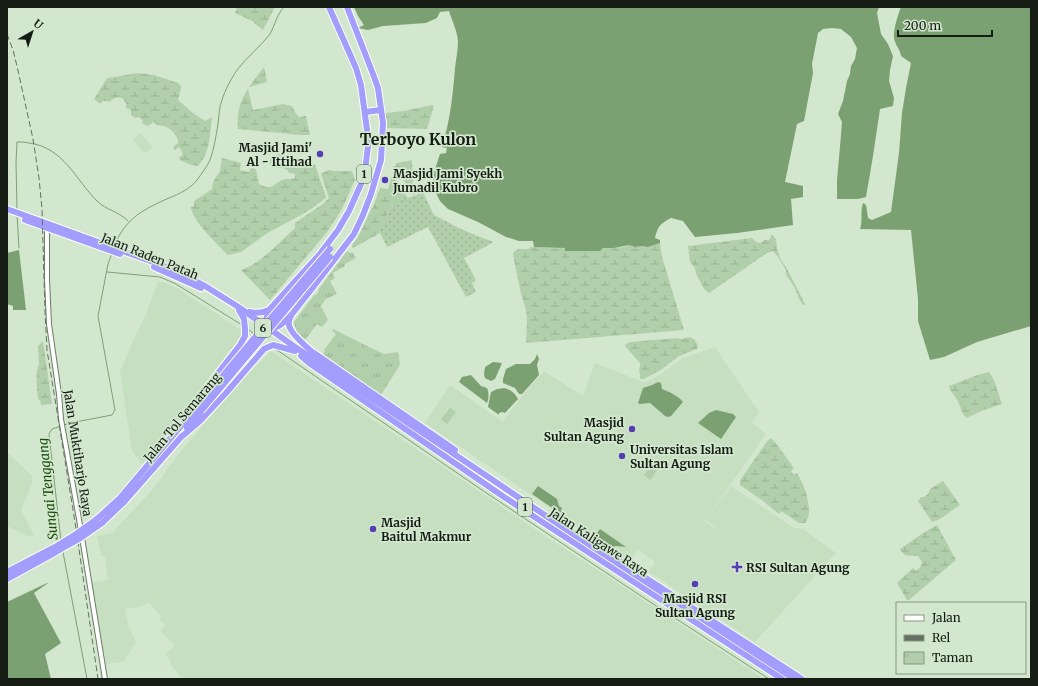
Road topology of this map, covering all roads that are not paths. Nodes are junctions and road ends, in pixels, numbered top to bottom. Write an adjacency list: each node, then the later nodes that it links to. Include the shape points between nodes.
1 (347, 7): 3 (highway, 1, via 378,88)
2 (330, 8): 4 (highway, 1, via 356,68)
3 (381, 110): 4 (highway); 10 (highway, 1, via 381,160 366,206)
4 (365, 112): 9 (highway, 1, via 368,146 365,172 362,184)
5 (7, 209): 7 (highway)
6 (7, 213): 7 (highway)
7 (18, 215): 8 (highway); 11 (highway, Jalan Raden Patah, via 40,221)
8 (47, 228): 11 (highway, Jalan Raden Patah); 30 (street, Jalan Muktiharjo Raya, via 49,324 61,419)
9 (338, 230): 13 (highway, 1); 21 (highway, Jalan Tol Semarang / 6, bridge, via 330,248)
10 (350, 240): 14 (highway, 1); 21 (highway, Jalan Tol Semarang / 6, bridge, via 330,256)
11 (91, 242): 12 (highway, Jalan Raden Patah, via 158,268)
12 (239, 308): 13 (highway, via 256,314); 15 (highway, Jalan Raden Patah); 16 (highway, Jalan Raden Patah); 22 (highway, via 245,322 245,336)
13 (269, 310): 16 (highway)
14 (292, 314): 16 (highway, via 277,327); 18 (highway, 1, via 288,321 289,328)
15 (253, 321): 16 (highway); 17 (highway, Jalan Raden Patah)
16 (266, 326): 17 (highway, 1); 20 (highway)
17 (278, 343): 19 (highway, Jalan Kaligawe Raya / 1); 23 (highway, via 266,348 200,421)
18 (314, 353): 20 (highway, 1); 25 (highway)
19 (301, 356): 25 (highway, Jalan Kaligawe Raya / 1); 31 (highway, via 499,494)
20 (347, 383): 25 (highway, Jalan Kaligawe Raya / 1)
21 (199, 409): 22 (highway, Jalan Tol Semarang / 6); 23 (highway, Jalan Tol Semarang / 6)
22 (174, 434): 24 (highway, Jalan Tol Semarang / 6)
23 (180, 438): 24 (highway, Jalan Tol Semarang / 6, via 124,502)
24 (100, 521): 26 (highway, Jalan Tol Semarang / 6, bridge)
25 (568, 531): 29 (highway, Jalan Kaligawe Raya / 1)
26 (56, 549): 27 (highway, Jalan Tol Semarang / 6); 28 (highway, Jalan Tol Semarang / 6)
27 (7, 572)
28 (7, 579)
29 (653, 587): 32 (highway, Jalan Kaligawe Raya / 1); 33 (highway, Jalan Kaligawe Raya / 1); 34 (highway)
30 (105, 679)
31 (782, 679)
32 (788, 679)
33 (794, 679)
34 (802, 679)

